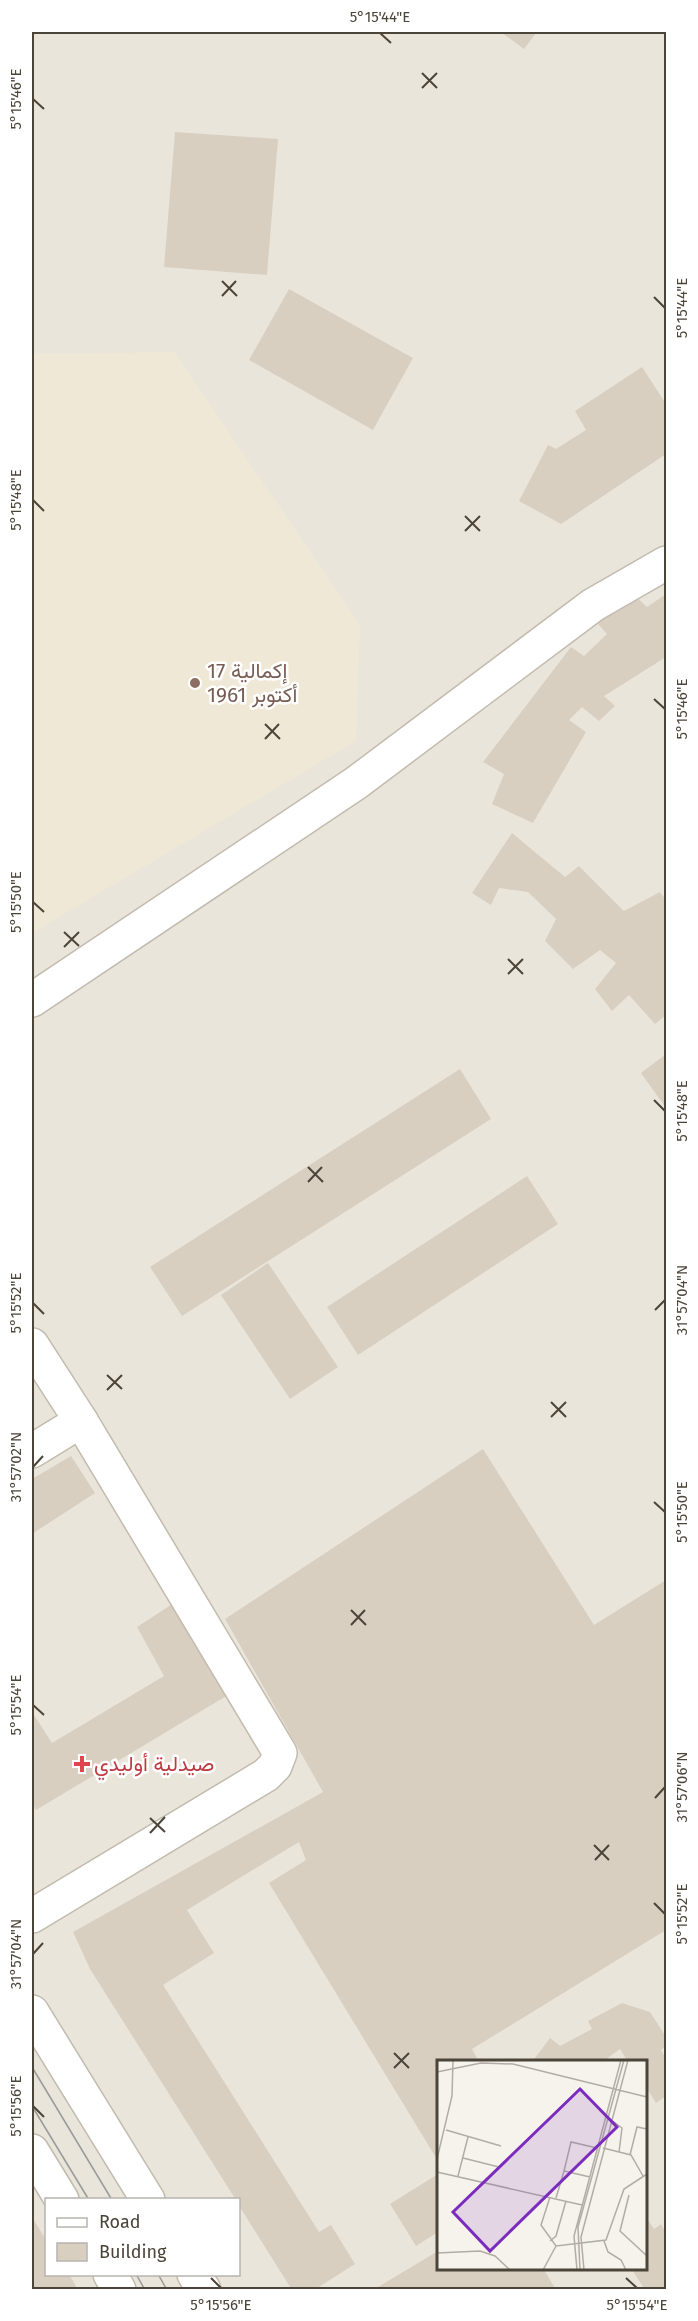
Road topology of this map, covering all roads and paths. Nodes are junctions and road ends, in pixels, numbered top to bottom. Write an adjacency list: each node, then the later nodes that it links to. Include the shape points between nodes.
1 (666, 563): 2 (street, via 593,605 356,783)
2 (32, 1000)
3 (32, 1345): 4 (street)
4 (81, 1421): 5 (street); 6 (street, via 280,1753 275,1767 266,1775)
5 (32, 1451)
6 (32, 1916)
7 (32, 2012): 10 (street)
8 (32, 2151): 9 (street)
9 (61, 2198)
10 (147, 2198)
11 (111, 2276): 13 (street)
12 (195, 2276): 14 (street)
13 (119, 2289)
14 (204, 2289)

